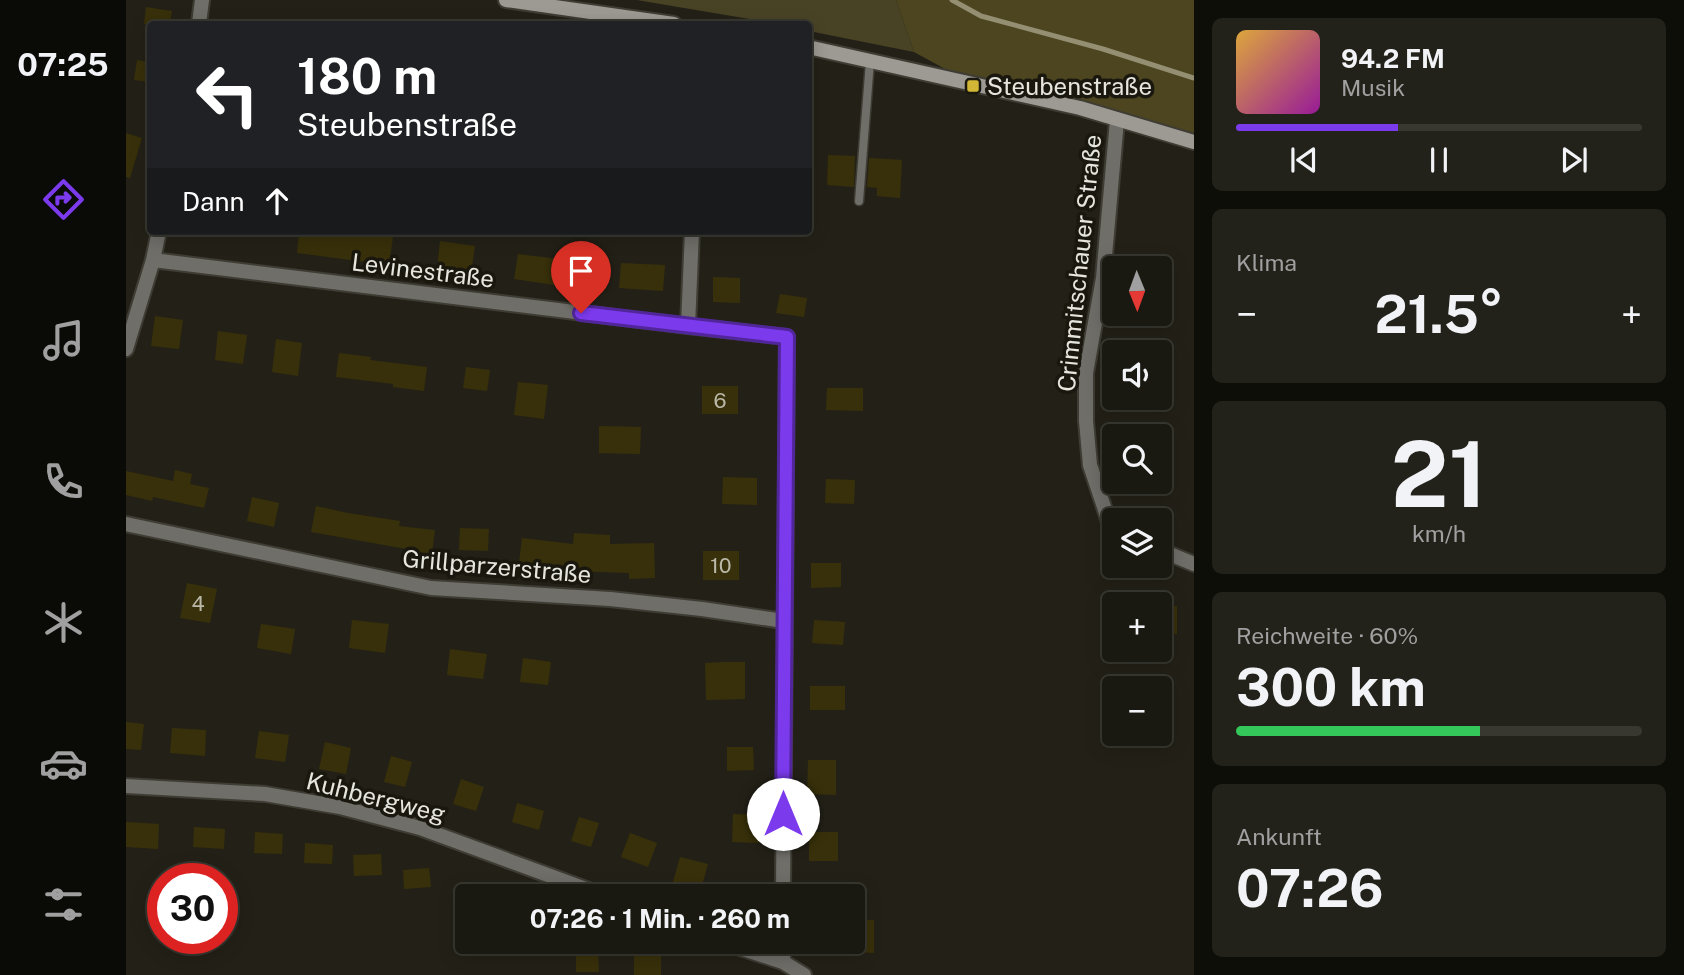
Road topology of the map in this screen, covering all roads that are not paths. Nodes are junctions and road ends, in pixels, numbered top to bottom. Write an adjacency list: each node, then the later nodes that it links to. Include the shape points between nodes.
1 (202, 0): 3 (street)
2 (506, 0): 4 (main road)
3 (199, 21)
4 (653, 21)
5 (812, 48): 6 (main road, Crimmitschauer Straße)
6 (870, 61): 7 (main road, Crimmitschauer Straße); 9 (lane)
7 (1117, 120): 8 (main road, Crimmitschauer Straße); 15 (street, Crimmitschauer Straße, via 1103,278 1086,373 1090,464)
8 (1194, 142)
9 (859, 201)
10 (158, 235): 12 (street)
11 (692, 235): 13 (street)
12 (153, 260): 13 (street, Levinestraße); 14 (street)
13 (688, 326): 19 (street, via 787,337)
14 (126, 349)
15 (1104, 508)
16 (126, 524): 19 (street, Grillparzerstraße, via 431,588 610,599)
17 (1172, 555): 18 (street)
18 (1194, 564)
19 (785, 621): 22 (street)
20 (126, 786): 21 (street, Kuhbergweg, via 265,794 340,807 420,828)
21 (572, 884)
22 (783, 884)
23 (759, 954): 25 (street)
24 (783, 954): 25 (street)
25 (783, 962): 26 (street)
26 (804, 975)

